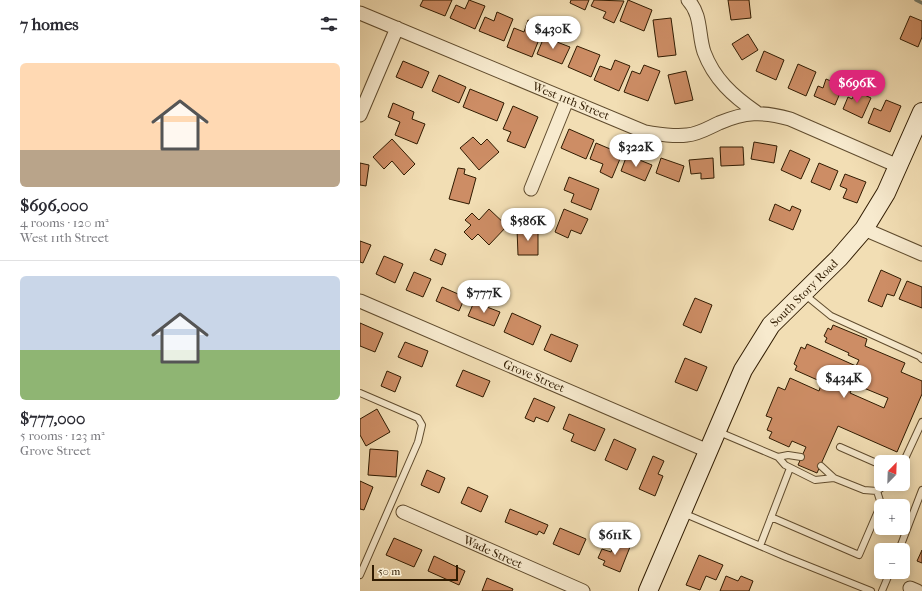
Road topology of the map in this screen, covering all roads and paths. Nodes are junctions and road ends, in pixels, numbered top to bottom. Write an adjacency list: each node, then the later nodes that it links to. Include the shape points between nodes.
1 (688, 0): 5 (street, via 699,20 704,52 716,76 737,99)
2 (360, 13): 3 (street, West 11th Street)
3 (397, 28): 4 (street, West 11th Street); 7 (street)
4 (568, 100): 5 (street, West 11th Street, via 645,132 674,136 700,133 729,119); 9 (street)
5 (756, 112): 8 (street, West 11th Street, via 790,119)
6 (922, 112): 8 (main road, South Story Road)
7 (360, 115)
8 (898, 166): 10 (main road, South Story Road, via 886,193)
9 (531, 189)
10 (864, 229): 11 (street); 12 (main road, South Story Road)
11 (922, 254)
12 (803, 293): 14 (lane, via 831,316); 17 (main road, South Story Road, via 771,325 743,370)
13 (360, 301): 19 (street, Grove Street)
14 (922, 359)
15 (360, 393): 35 (lane, via 418,418 422,425 418,442)
16 (922, 422): 20 (lane)
17 (717, 431): 19 (main road, South Story Road); 21 (lane)
18 (840, 447): 23 (lane)
19 (708, 452): 31 (main road, South Story Road)
20 (907, 455)
21 (778, 457): 22 (lane); 25 (lane)
22 (801, 457)
23 (874, 461)
24 (821, 466): 26 (lane)
25 (790, 468): 26 (lane, via 815,480); 32 (lane)
26 (834, 478): 28 (lane, via 864,490)
27 (922, 490): 33 (lane)
28 (874, 491)
29 (877, 491): 32 (lane, via 881,504 859,555)
30 (403, 512): 37 (street, Wade Street)
31 (682, 512): 34 (lane); 38 (main road, South Story Road)
32 (771, 517): 34 (lane)
33 (902, 543)
34 (760, 546): 39 (lane)
35 (360, 575)
36 (887, 579): 40 (lane)
37 (583, 591)
38 (648, 591)
39 (871, 591)
40 (882, 591)

